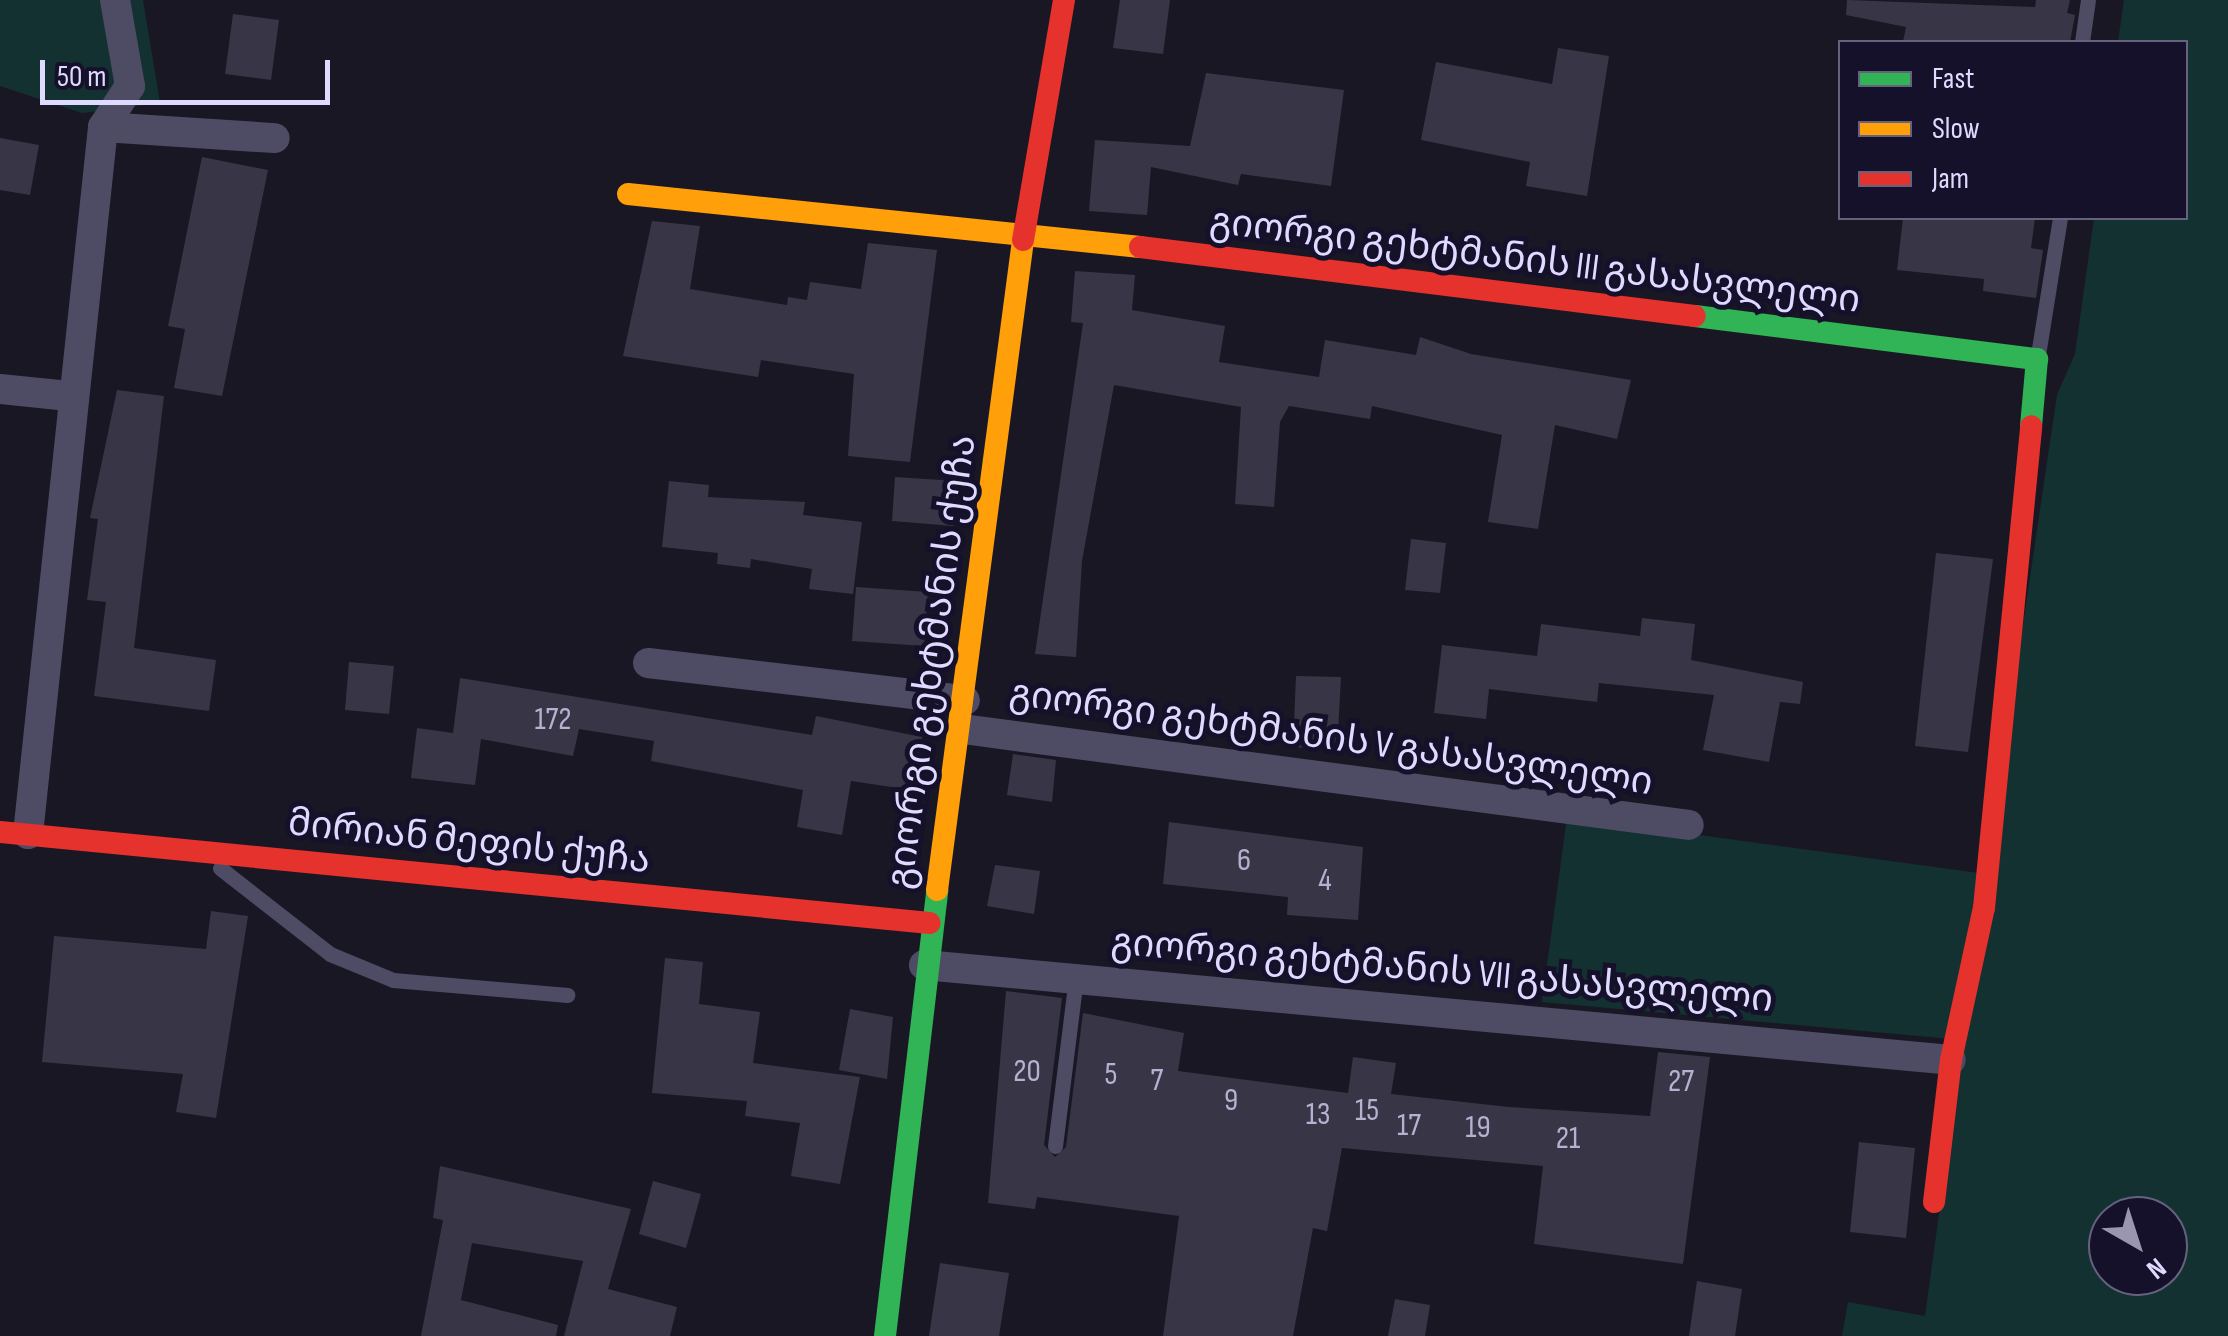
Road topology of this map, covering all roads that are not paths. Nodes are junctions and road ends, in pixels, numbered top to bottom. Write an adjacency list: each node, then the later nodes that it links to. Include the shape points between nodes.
1 (114, 0): 5 (street, via 130,86)
2 (1064, 0): 9 (street, გიორგი გეხტმანის ქუჩა)
3 (2088, 0): 4 (lane)
4 (2082, 40)
5 (103, 127): 6 (street); 12 (street)
6 (274, 138)
7 (628, 194): 9 (street, გიორგი გეხტმანის III გასასვლელი)
8 (2060, 220): 10 (lane)
9 (1024, 233): 10 (street, გიორგი გეხტმანის III გასასვლელი); 14 (street, გიორგი გეხტმანის ქუჩა)
10 (2038, 359): 22 (street, via 1984,908)
11 (0, 389): 12 (street)
12 (69, 396): 16 (street)
13 (648, 662): 14 (street, გიორგი გეხტმანის V გასასვლელი)
14 (964, 715): 15 (street, გიორგი გეხტმანის V გასასვლელი); 18 (street, გიორგი გეხტმანის ქუჩა)
15 (1689, 825)
16 (14, 833): 17 (street, მირიან მეფის ქუჩა)
17 (175, 848): 18 (street, მირიან მეფის ქუჩა); 21 (lane, via 234,875 330,954 393,980)
18 (930, 923): 19 (street, გიორგი გეხტმანის ქუჩა)
19 (924, 965): 20 (street, გიორგი გეხტმანის VII გასასვლელი); 25 (street, გიორგი გეხტმანის ქუჩა)
20 (1076, 978): 22 (street, გიორგი გეხტმანის VII გასასვლელი); 23 (lane)
21 (566, 995)
22 (1951, 1060): 24 (street)
23 (1056, 1146)
24 (1934, 1202)
25 (886, 1336)

